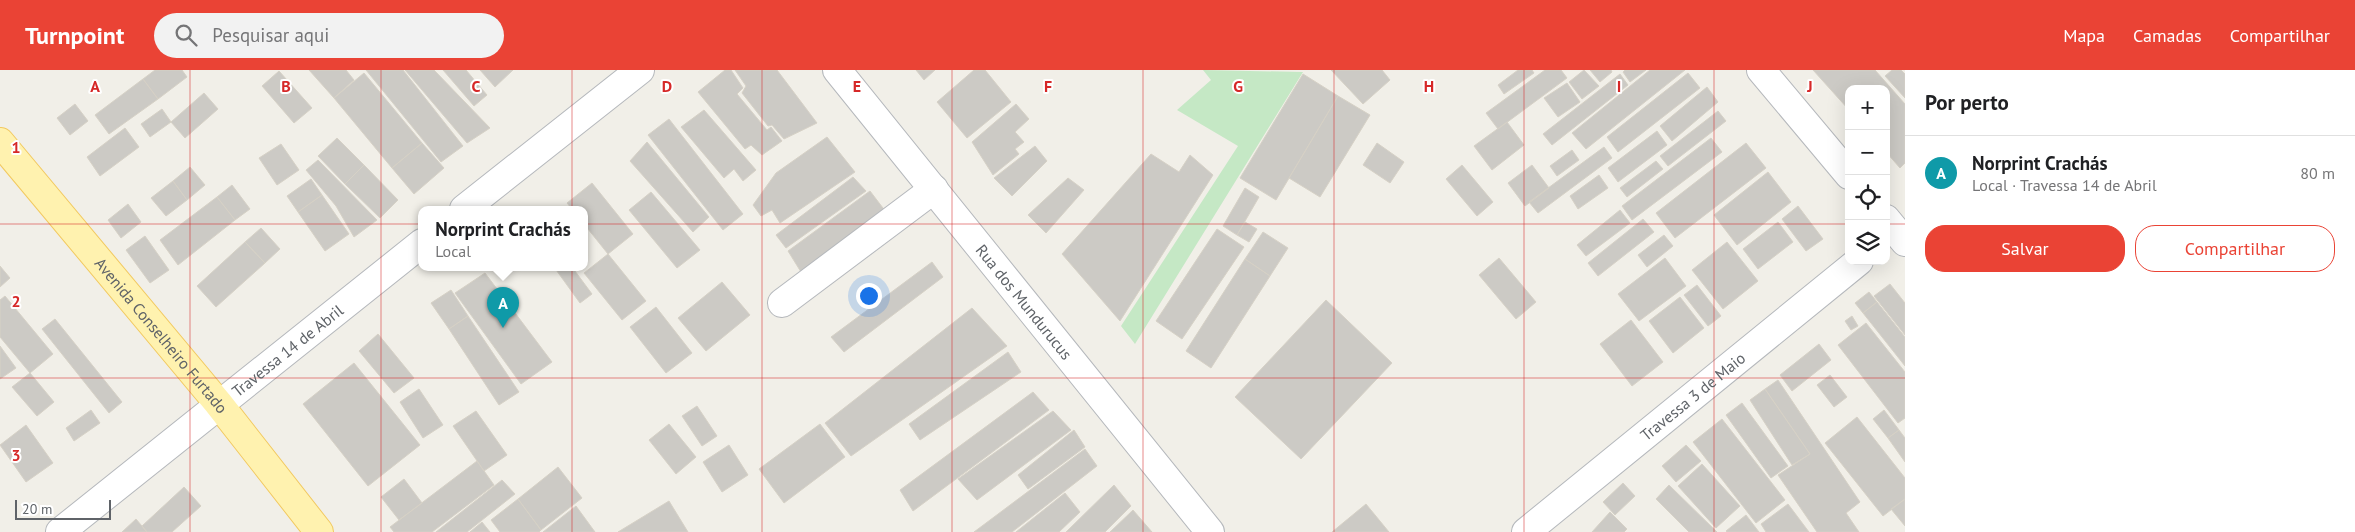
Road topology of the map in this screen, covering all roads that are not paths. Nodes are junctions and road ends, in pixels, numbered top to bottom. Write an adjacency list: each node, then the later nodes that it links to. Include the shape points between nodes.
1 (640, 70): 7 (street)
2 (837, 70): 6 (street, Rua dos Mundurucus)
3 (1761, 70): 5 (street)
4 (0, 142): 11 (main road, Avenida Conselheiro Furtado)
5 (1845, 170)
6 (934, 190): 10 (street); 14 (street, Rua dos Mundurucus)
7 (468, 206)
8 (418, 246): 11 (street, Travessa 14 de Abril)
9 (1855, 265): 15 (street, Travessa 3 de Maio)
10 (782, 303)
11 (218, 403): 12 (street, Travessa 14 de Abril); 13 (main road, Avenida Conselheiro Furtado)
12 (60, 532)
13 (319, 532)
14 (1210, 532)
15 (1526, 532)

